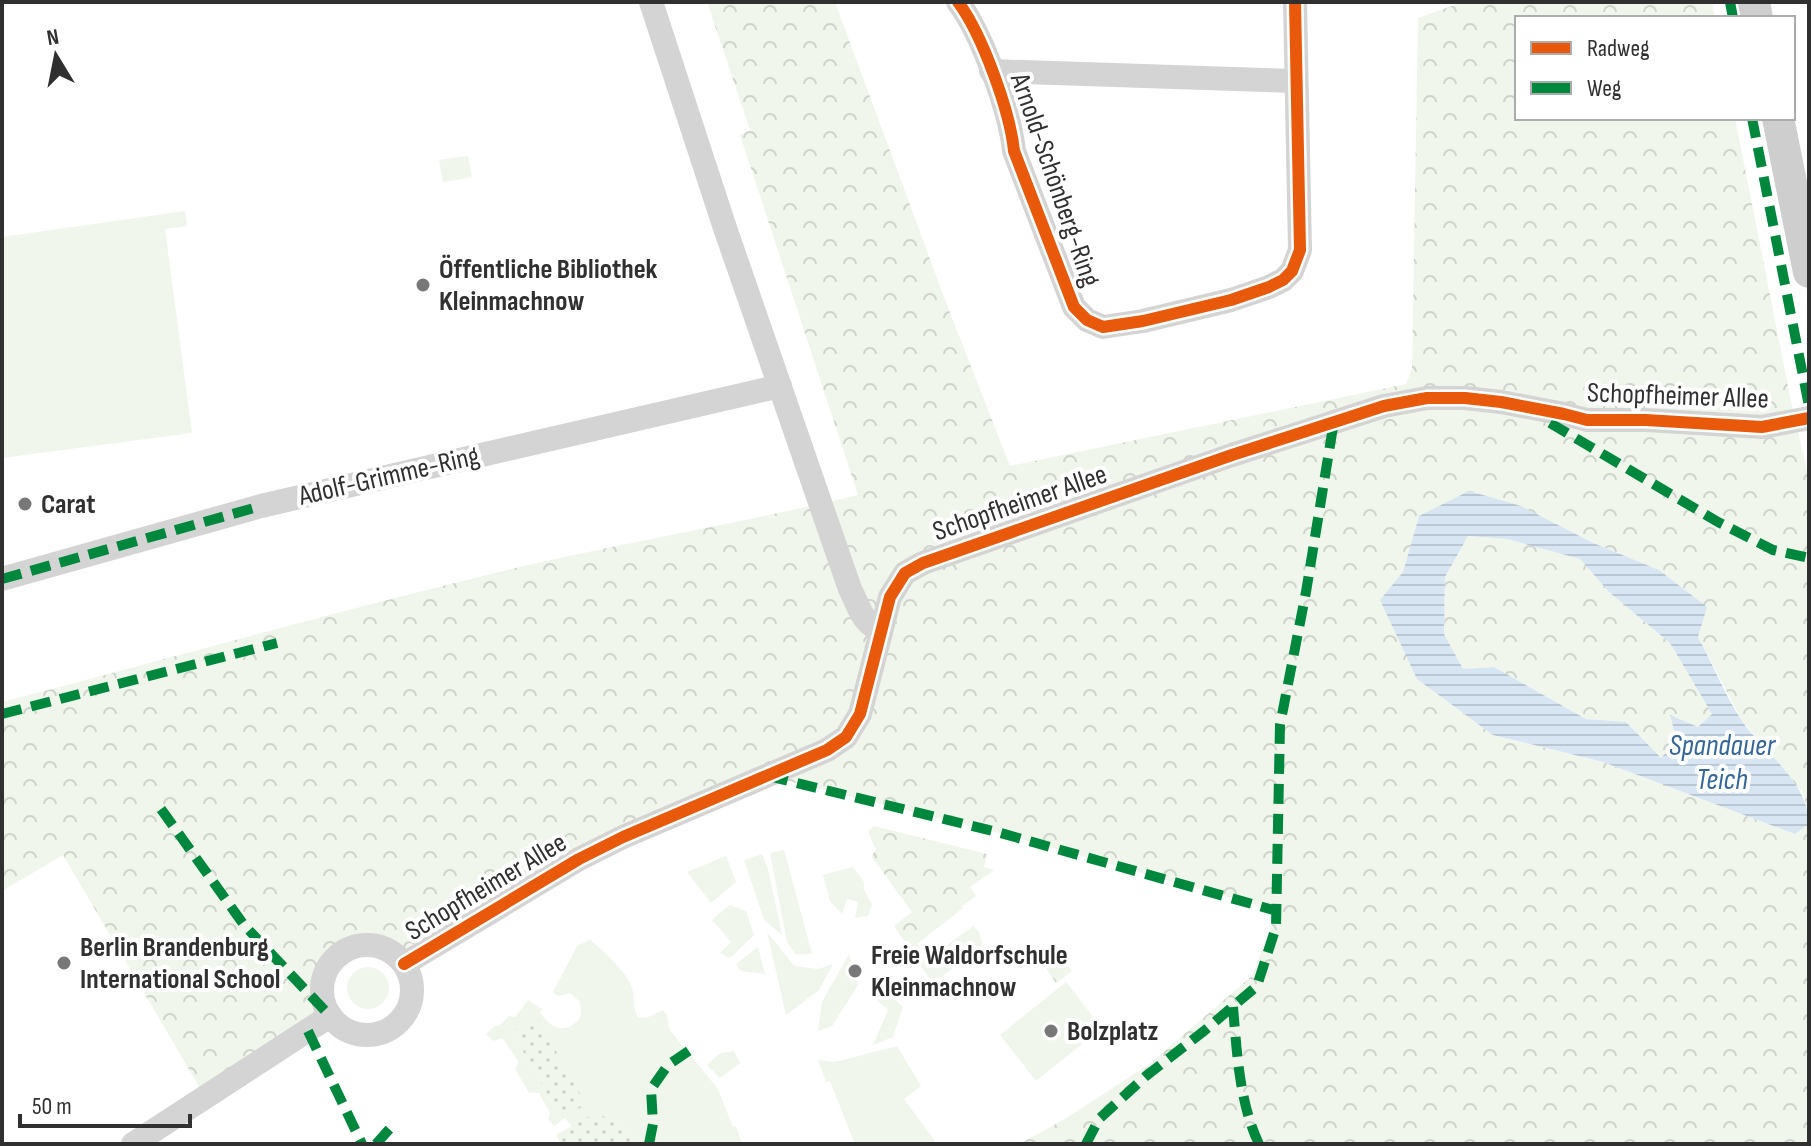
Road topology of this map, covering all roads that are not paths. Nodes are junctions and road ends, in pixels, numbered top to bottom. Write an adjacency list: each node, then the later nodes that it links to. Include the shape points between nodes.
1 (651, 2): 8 (street)
2 (958, 2): 4 (street, Arnold-Schönberg-Ring)
3 (1295, 2): 5 (street, Arnold-Schönberg-Ring)
4 (991, 71): 5 (street); 5 (street, Arnold-Schönberg-Ring, via 1014,151 1074,307 1103,327 1231,300 1269,287 1292,271 1300,250)
5 (1296, 81)
6 (1778, 120): 7 (street)
7 (1809, 272)
8 (780, 386): 10 (street, Adolf-Grimme-Ring, via 261,506); 11 (street, via 860,612)
9 (1809, 418): 11 (street, Schopfheimer Allee, via 1762,427 1587,420 1465,398 1384,406 923,563 905,573 890,597)
10 (2, 579)
11 (881, 632): 12 (street, Schopfheimer Allee, via 860,714 846,737 579,859)
12 (404, 964): 13 (street, Schopfheimer Allee, via 412,993 399,1021 386,1030 356,1033); 13 (street, Schopfheimer Allee, via 382,947 368,944 341,953 331,963 322,989)
13 (330, 1016): 14 (street)
14 (133, 1144)

